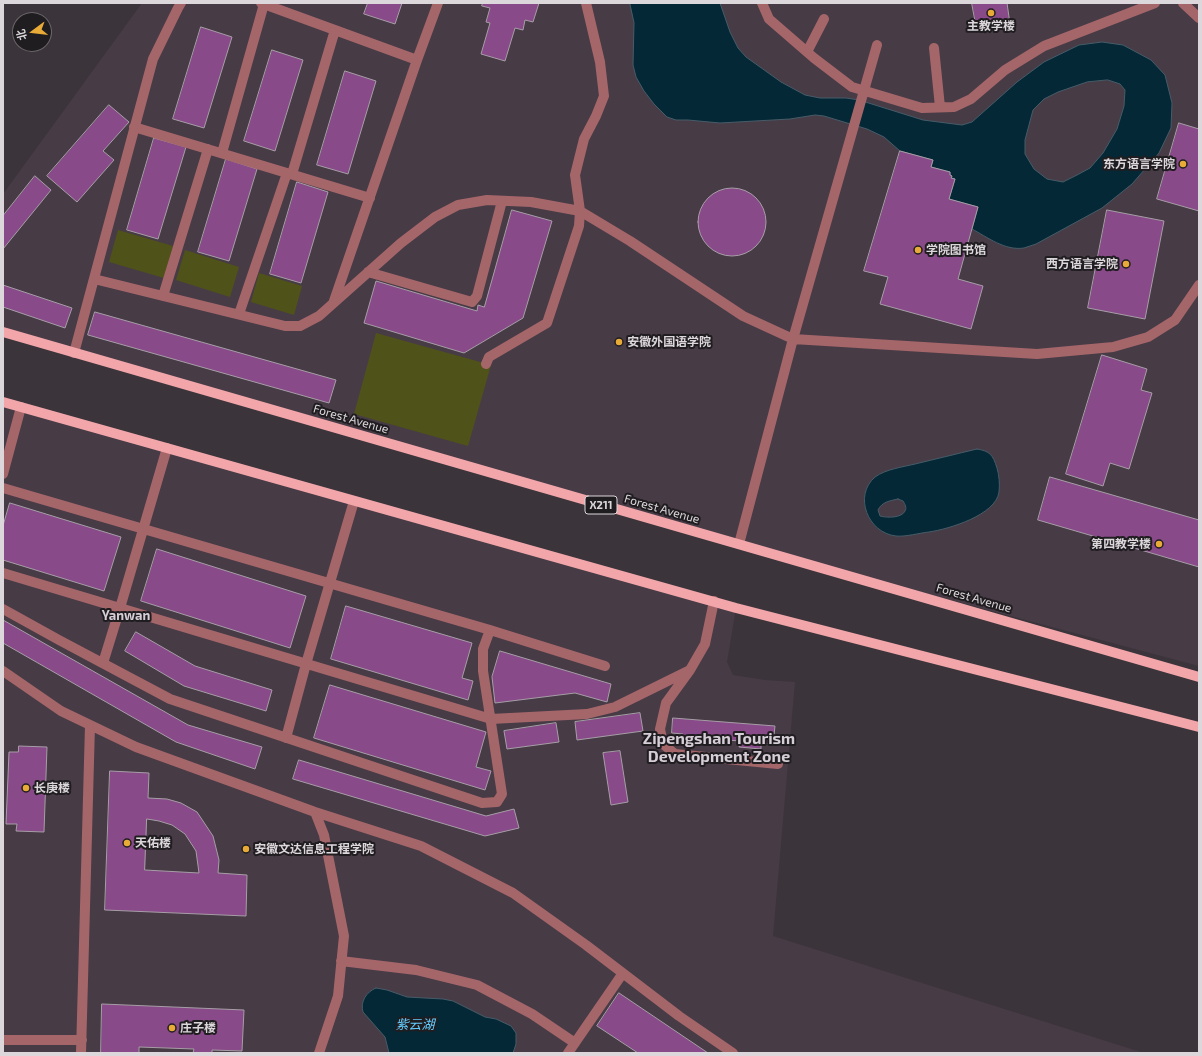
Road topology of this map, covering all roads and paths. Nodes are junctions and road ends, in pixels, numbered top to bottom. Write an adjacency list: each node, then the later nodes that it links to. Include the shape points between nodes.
1 (182, 3): 17 (street, via 153,59)
2 (438, 3): 14 (street)
3 (586, 3): 23 (street, via 600,62 604,96 584,139 575,175)
4 (762, 3): 13 (street, via 769,19)
5 (1155, 3): 16 (street, via 1044,46 1005,70 971,99 954,107)
6 (1183, 3): 8 (street)
7 (262, 4): 10 (street); 19 (street)
8 (1199, 18)
9 (824, 19): 13 (street)
10 (335, 30): 14 (street); 20 (street)
11 (877, 45): 15 (street)
12 (934, 48): 16 (street)
13 (807, 52): 15 (street)
14 (417, 60): 21 (street)
15 (863, 94): 16 (street, via 922,108); 31 (street)
16 (940, 107)
17 (134, 127): 18 (street); 25 (street)
18 (208, 149): 19 (street); 27 (street)
19 (222, 153): 20 (street)
20 (290, 174): 21 (street); 29 (street)
21 (370, 198): 28 (street)
22 (502, 201): 23 (street, via 531,202); 24 (street, via 488,200 458,205 441,214 401,243); 24 (street, via 477,296 472,302)
23 (580, 211): 31 (street, via 743,316); 33 (street, via 580,226 547,322 489,357)
24 (368, 272): 28 (street)
25 (94, 279): 27 (street); 32 (street)
26 (1199, 285): 31 (street, via 1175,320 1148,337 1112,347 1037,354)
27 (163, 296): 29 (street)
28 (334, 303): 29 (street, via 319,316 300,326 285,326)
29 (239, 314)
30 (3, 332): 32 (main road, Forest Avenue / X211)
31 (793, 339): 41 (street)
32 (74, 353): 41 (main road, Forest Avenue / X211)
33 (486, 364)
34 (3, 402): 35 (main road)
35 (21, 407): 36 (main road); 37 (street)
36 (167, 448): 39 (main road); 40 (street)
37 (3, 474)
38 (3, 488): 40 (street)
39 (354, 501): 43 (street); 44 (main road)
40 (144, 529): 43 (street); 46 (street)
41 (739, 544): 53 (main road, Forest Avenue / X211)
42 (3, 573): 46 (street)
43 (330, 583): 47 (street); 49 (street)
44 (714, 601): 51 (street, via 705,644); 56 (main road)
45 (3, 608): 48 (street)
46 (120, 608): 48 (street); 49 (street)
47 (490, 630): 50 (street); 54 (street, via 484,649 483,671)
48 (103, 663): 57 (street, via 170,699)
49 (306, 664): 54 (street); 57 (street)
50 (605, 666)
51 (690, 670): 54 (street, via 615,708 587,714); 58 (street, via 666,703 660,729 663,744 675,754)
52 (3, 671): 55 (street, via 61,710)
53 (1199, 677)
54 (491, 719): 57 (street, via 502,794 497,802 482,803)
55 (90, 725): 59 (street, via 136,747); 63 (street)
56 (1199, 727)
57 (286, 738)
58 (778, 764)
59 (315, 812): 60 (street, via 324,835 344,936); 61 (street, via 421,846 513,893)
60 (341, 961): 64 (street, via 416,970 477,986 532,1014); 66 (street, via 338,996)
61 (623, 974): 64 (street); 68 (street)
62 (3, 1040): 63 (street)
63 (82, 1040): 65 (street)
64 (575, 1043): 67 (street)
65 (81, 1053)
66 (319, 1053)
67 (568, 1053)
68 (733, 1053)

